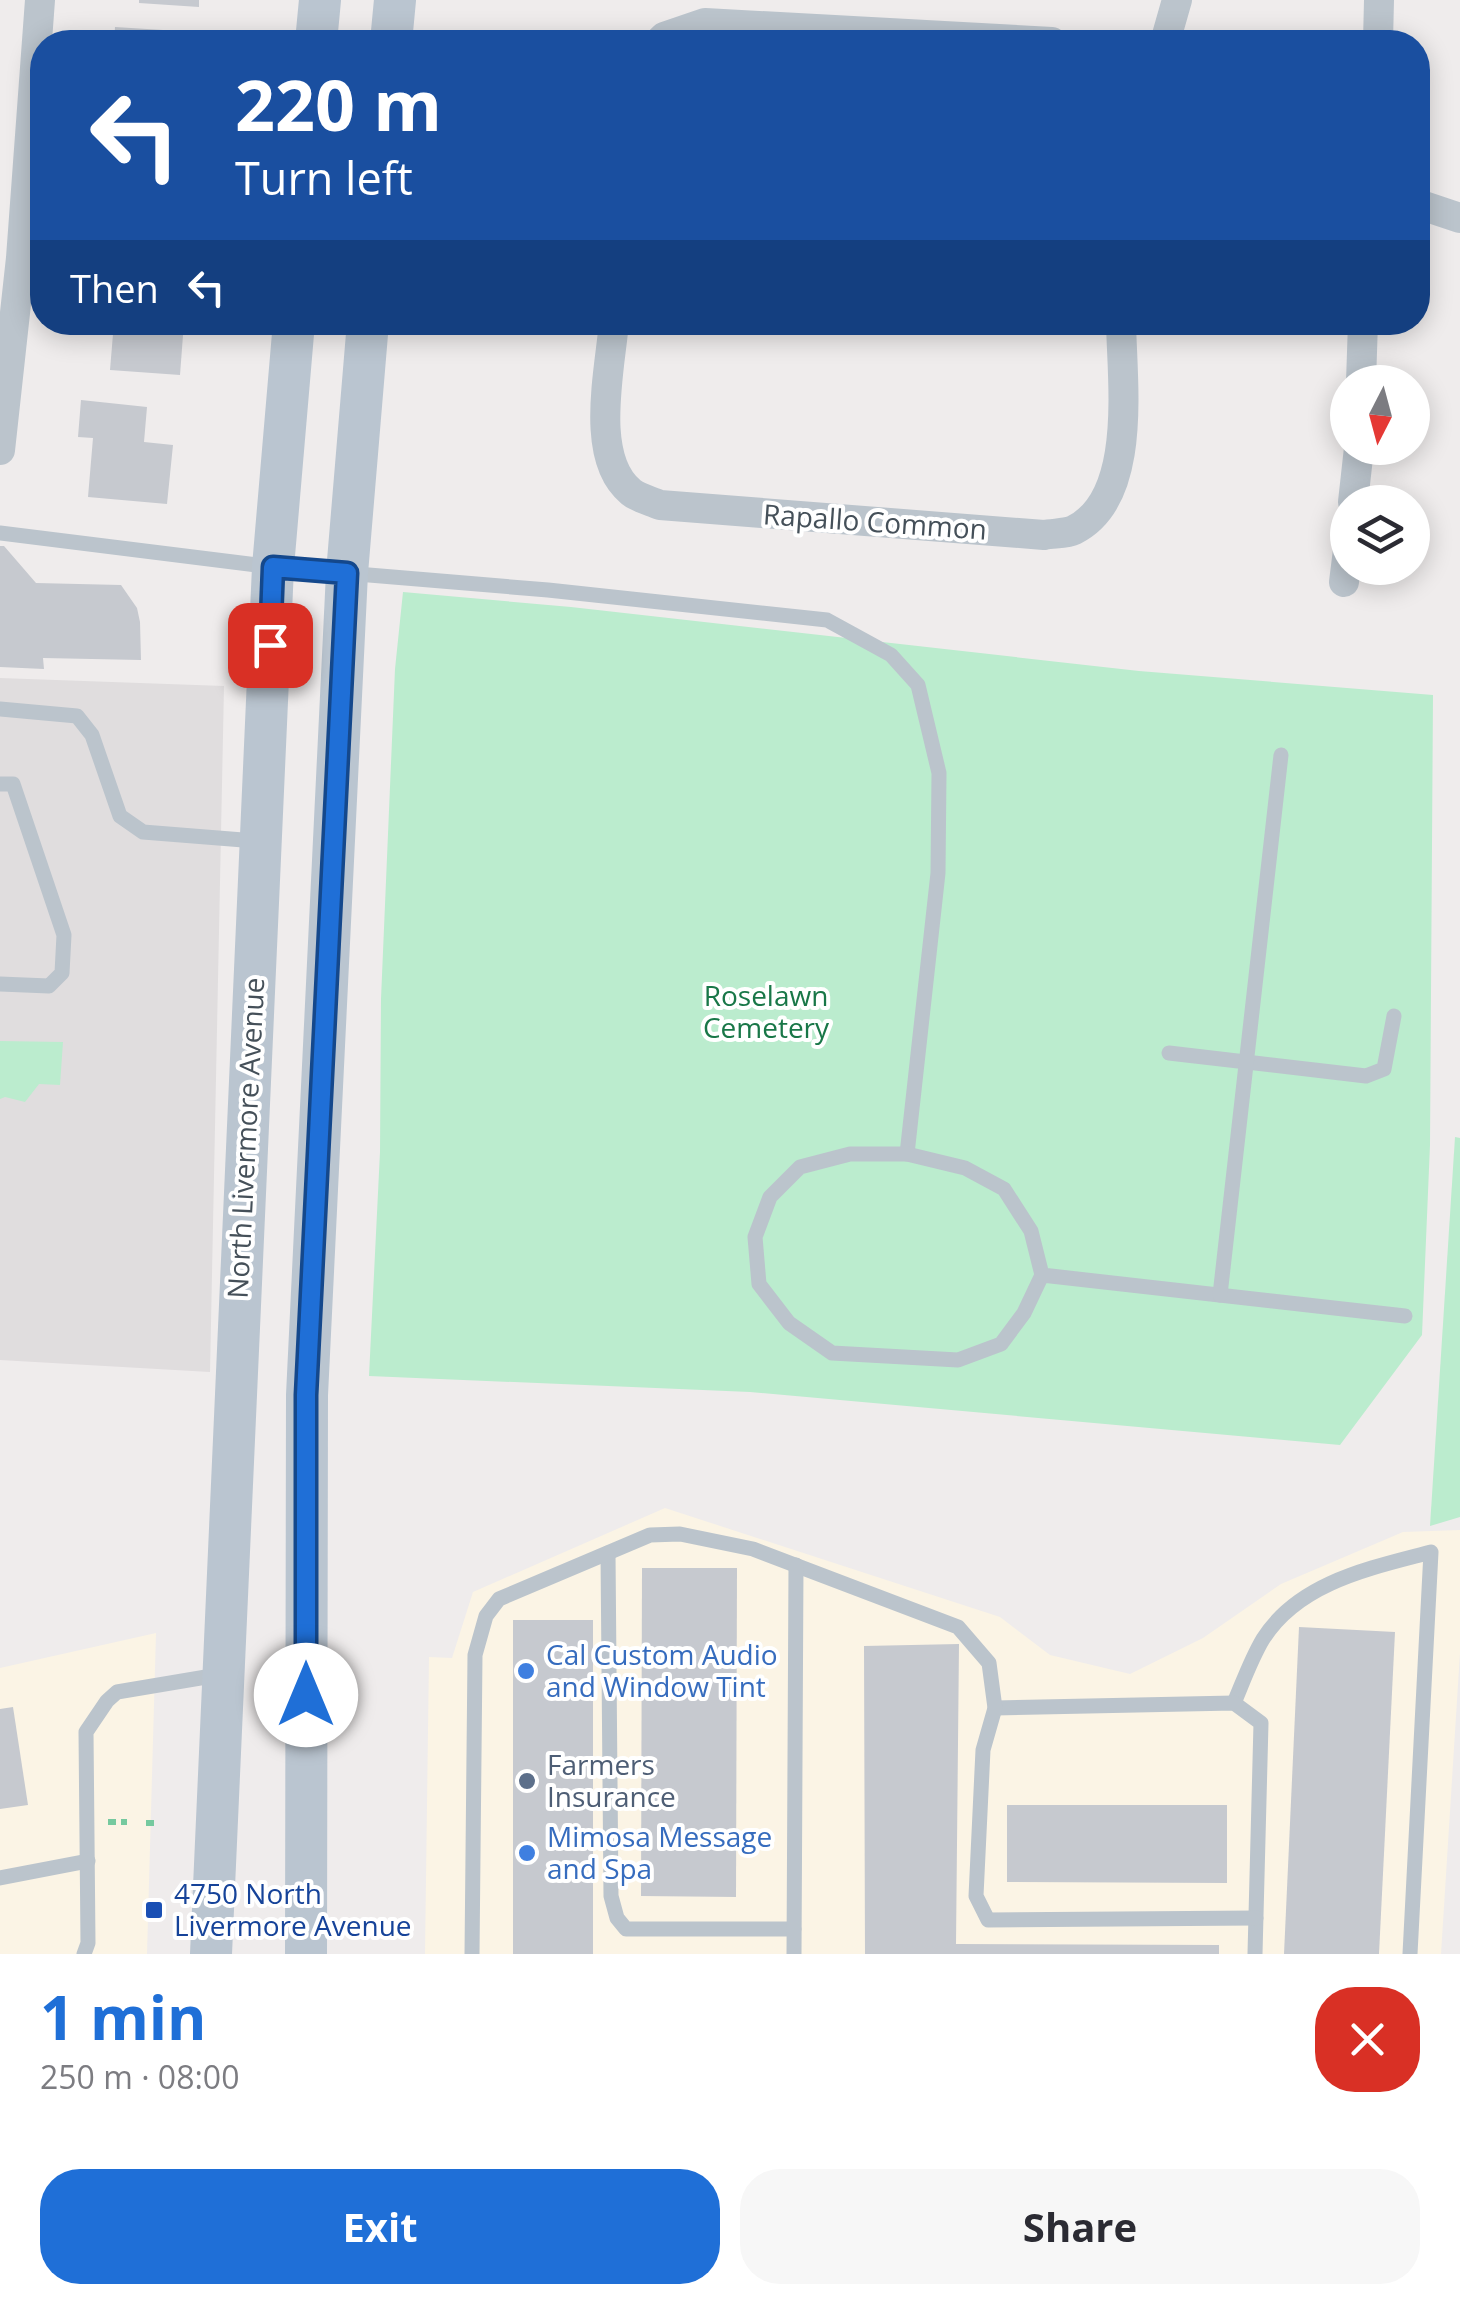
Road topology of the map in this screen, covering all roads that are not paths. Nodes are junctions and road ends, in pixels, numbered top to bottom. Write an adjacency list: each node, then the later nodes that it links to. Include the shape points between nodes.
1 (40, 0): 6 (street)
2 (320, 0): 7 (main road)
3 (395, 0): 8 (main road)
4 (1176, 0): 11 (street)
5 (1379, 0): 12 (street)
6 (36, 30)
7 (317, 30)
8 (392, 30)
9 (684, 30): 10 (street, via 705,23)
10 (833, 30)
11 (1168, 30)
12 (1378, 30)
13 (30, 86): 16 (street)
14 (1430, 208): 15 (street)
15 (1460, 218)
16 (10, 257): 23 (street)
17 (293, 335): 25 (main road, North Livermore Avenue)
18 (367, 335): 26 (main road)
19 (613, 335): 20 (street, Rapallo Common, via 605,433 612,469 632,492 660,505 1044,535 1072,531 1097,514 1116,476)
20 (1121, 335)
21 (1363, 335): 22 (street)
22 (1362, 365)
23 (0, 450)
24 (0, 532): 25 (lane)
25 (273, 567): 26 (lane); 30 (main road, North Livermore Avenue)
26 (347, 573): 35 (lane, via 827,620 891,655 918,684 939,773 938,873); 50 (main road, via 306,1395)
27 (0, 708): 30 (lane, via 77,716 92,735 120,816 144,832)
28 (1281, 756): 34 (lane)
29 (0, 784): 31 (lane, via 14,784 64,935 62,973 49,986)
30 (260, 841): 41 (main road, North Livermore Avenue)
31 (0, 984)
32 (1394, 1016): 34 (lane, via 1384,1070 1366,1076)
33 (1169, 1053): 34 (lane)
34 (1246, 1062): 37 (lane)
35 (908, 1154): 36 (lane, via 965,1168 1004,1189 1031,1231); 36 (lane, via 850,1154 800,1166 770,1197 755,1237 759,1284 789,1323 832,1353 958,1360 1001,1344)
36 (1042, 1275): 37 (lane)
37 (1220, 1295): 38 (lane)
38 (1405, 1316)
39 (608, 1553): 40 (lane, via 650,1535 680,1534); 47 (lane, via 611,1896 617,1918 626,1929); 51 (lane, via 499,1600 486,1616 475,1655)
40 (796, 1565): 43 (lane, via 958,1627 990,1663); 47 (lane)
41 (222, 1674): 44 (lane, via 117,1692 107,1701 86,1732); 49 (main road, North Livermore Avenue)
42 (1234, 1703): 43 (lane); 46 (lane, via 1260,1723); 54 (lane, via 1264,1638 1300,1601 1346,1575 1431,1552)
43 (995, 1708): 46 (lane, via 982,1750 976,1896 988,1920)
44 (88, 1861): 45 (lane); 48 (lane)
45 (0, 1878)
46 (1256, 1918): 53 (lane)
47 (794, 1929): 52 (lane)
48 (84, 1954)
49 (210, 1954)
50 (306, 1954)
51 (472, 1954)
52 (794, 1954)
53 (1254, 1954)
54 (1410, 1954)

